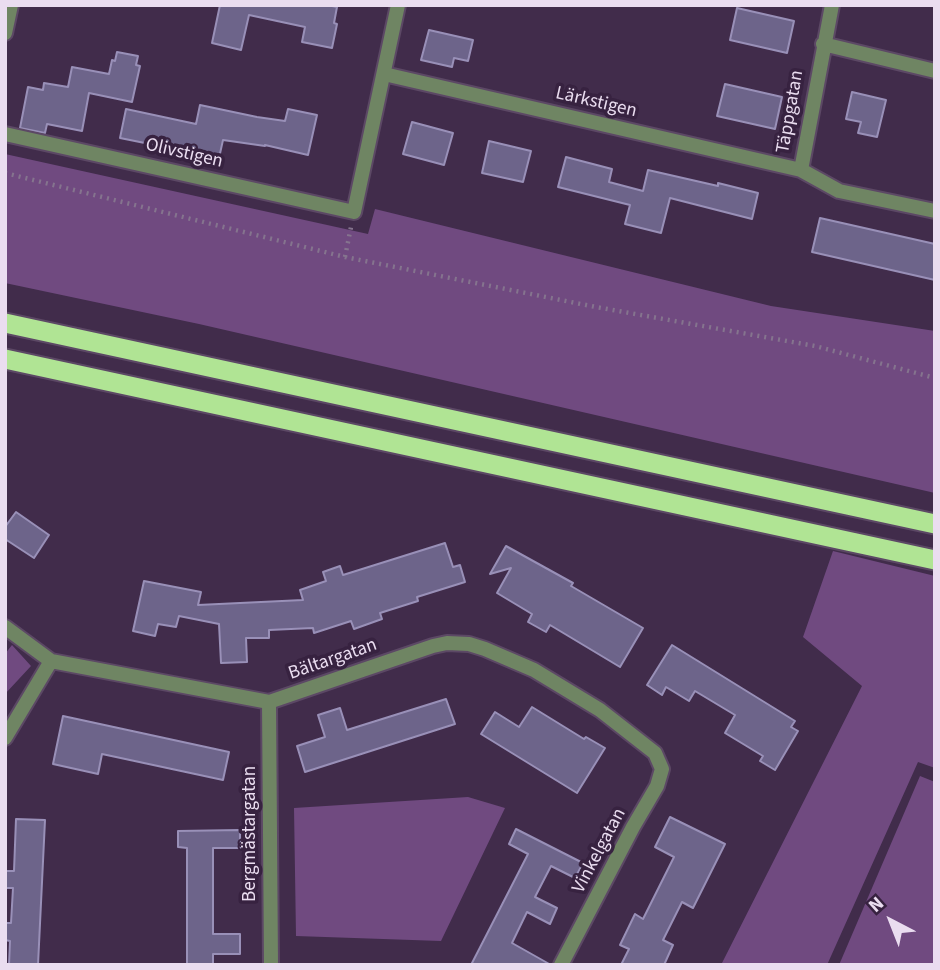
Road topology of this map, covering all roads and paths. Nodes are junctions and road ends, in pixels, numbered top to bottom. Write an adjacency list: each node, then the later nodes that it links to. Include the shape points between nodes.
1 (11, 5): 4 (street)
2 (398, 5): 7 (street)
3 (832, 5): 5 (street, Täppgatan)
4 (5, 33)
5 (823, 44): 6 (street); 9 (street, Täppgatan)
6 (935, 71)
7 (384, 74): 9 (street, Lärkstigen); 12 (street)
8 (5, 134): 12 (street, Olivstigen)
9 (801, 170): 11 (street, Täppgatan, via 839,191)
10 (5, 173): 13 (path)
11 (935, 211)
12 (354, 212): 13 (path)
13 (345, 257): 16 (path, via 815,346)
14 (5, 323): 17 (highway)
15 (5, 359): 18 (highway)
16 (935, 378)
17 (935, 524)
18 (935, 560)
19 (5, 627): 20 (street, Bältargatan)
20 (51, 661): 21 (street, Bältargatan); 22 (street)
21 (269, 702): 23 (street, Bältargatan, via 432,646 468,644 534,670 600,710); 24 (street, Bergmästargatan)
22 (5, 738)
23 (655, 753): 25 (street, Vinkelgatan, via 662,769 657,786)
24 (271, 965)
25 (561, 965)

